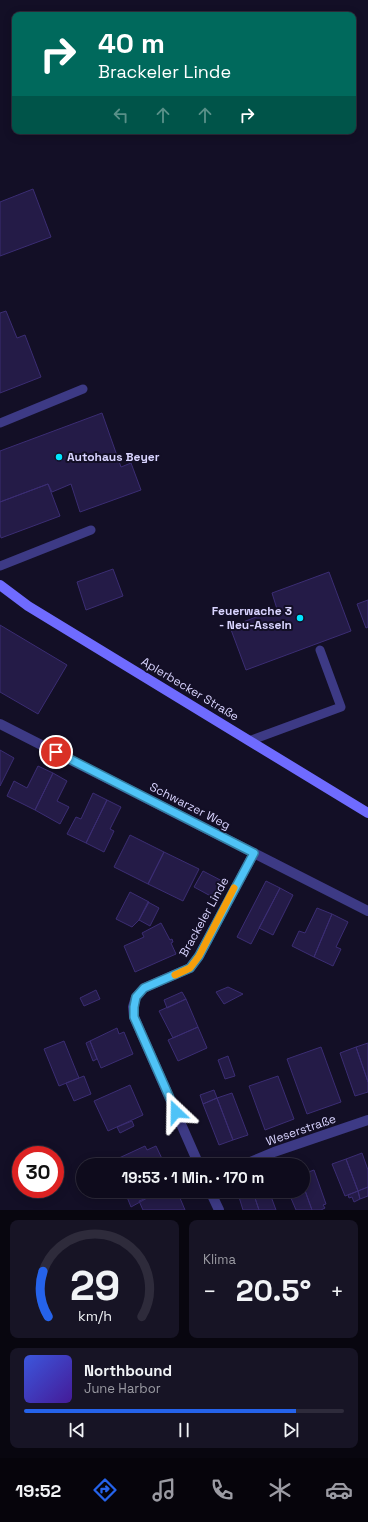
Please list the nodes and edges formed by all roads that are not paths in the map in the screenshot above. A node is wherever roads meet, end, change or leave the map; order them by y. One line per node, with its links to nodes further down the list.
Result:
1 (82, 389): 2 (lane)
2 (0, 423)
3 (91, 530): 4 (lane)
4 (0, 566)
5 (0, 585): 8 (main road, Aplerbecker Straße)
6 (320, 650): 8 (lane)
7 (0, 724): 10 (street, Schwarzer Weg)
8 (249, 741): 9 (main road, Aplerbecker Straße)
9 (368, 813)
10 (254, 853): 11 (street, Schwarzer Weg); 13 (street, Brackeler Linde)
11 (368, 911)
12 (368, 1120): 14 (street, Weserstraße)
13 (196, 1158)
14 (260, 1158)
15 (213, 1198): 16 (street)
16 (219, 1210)

